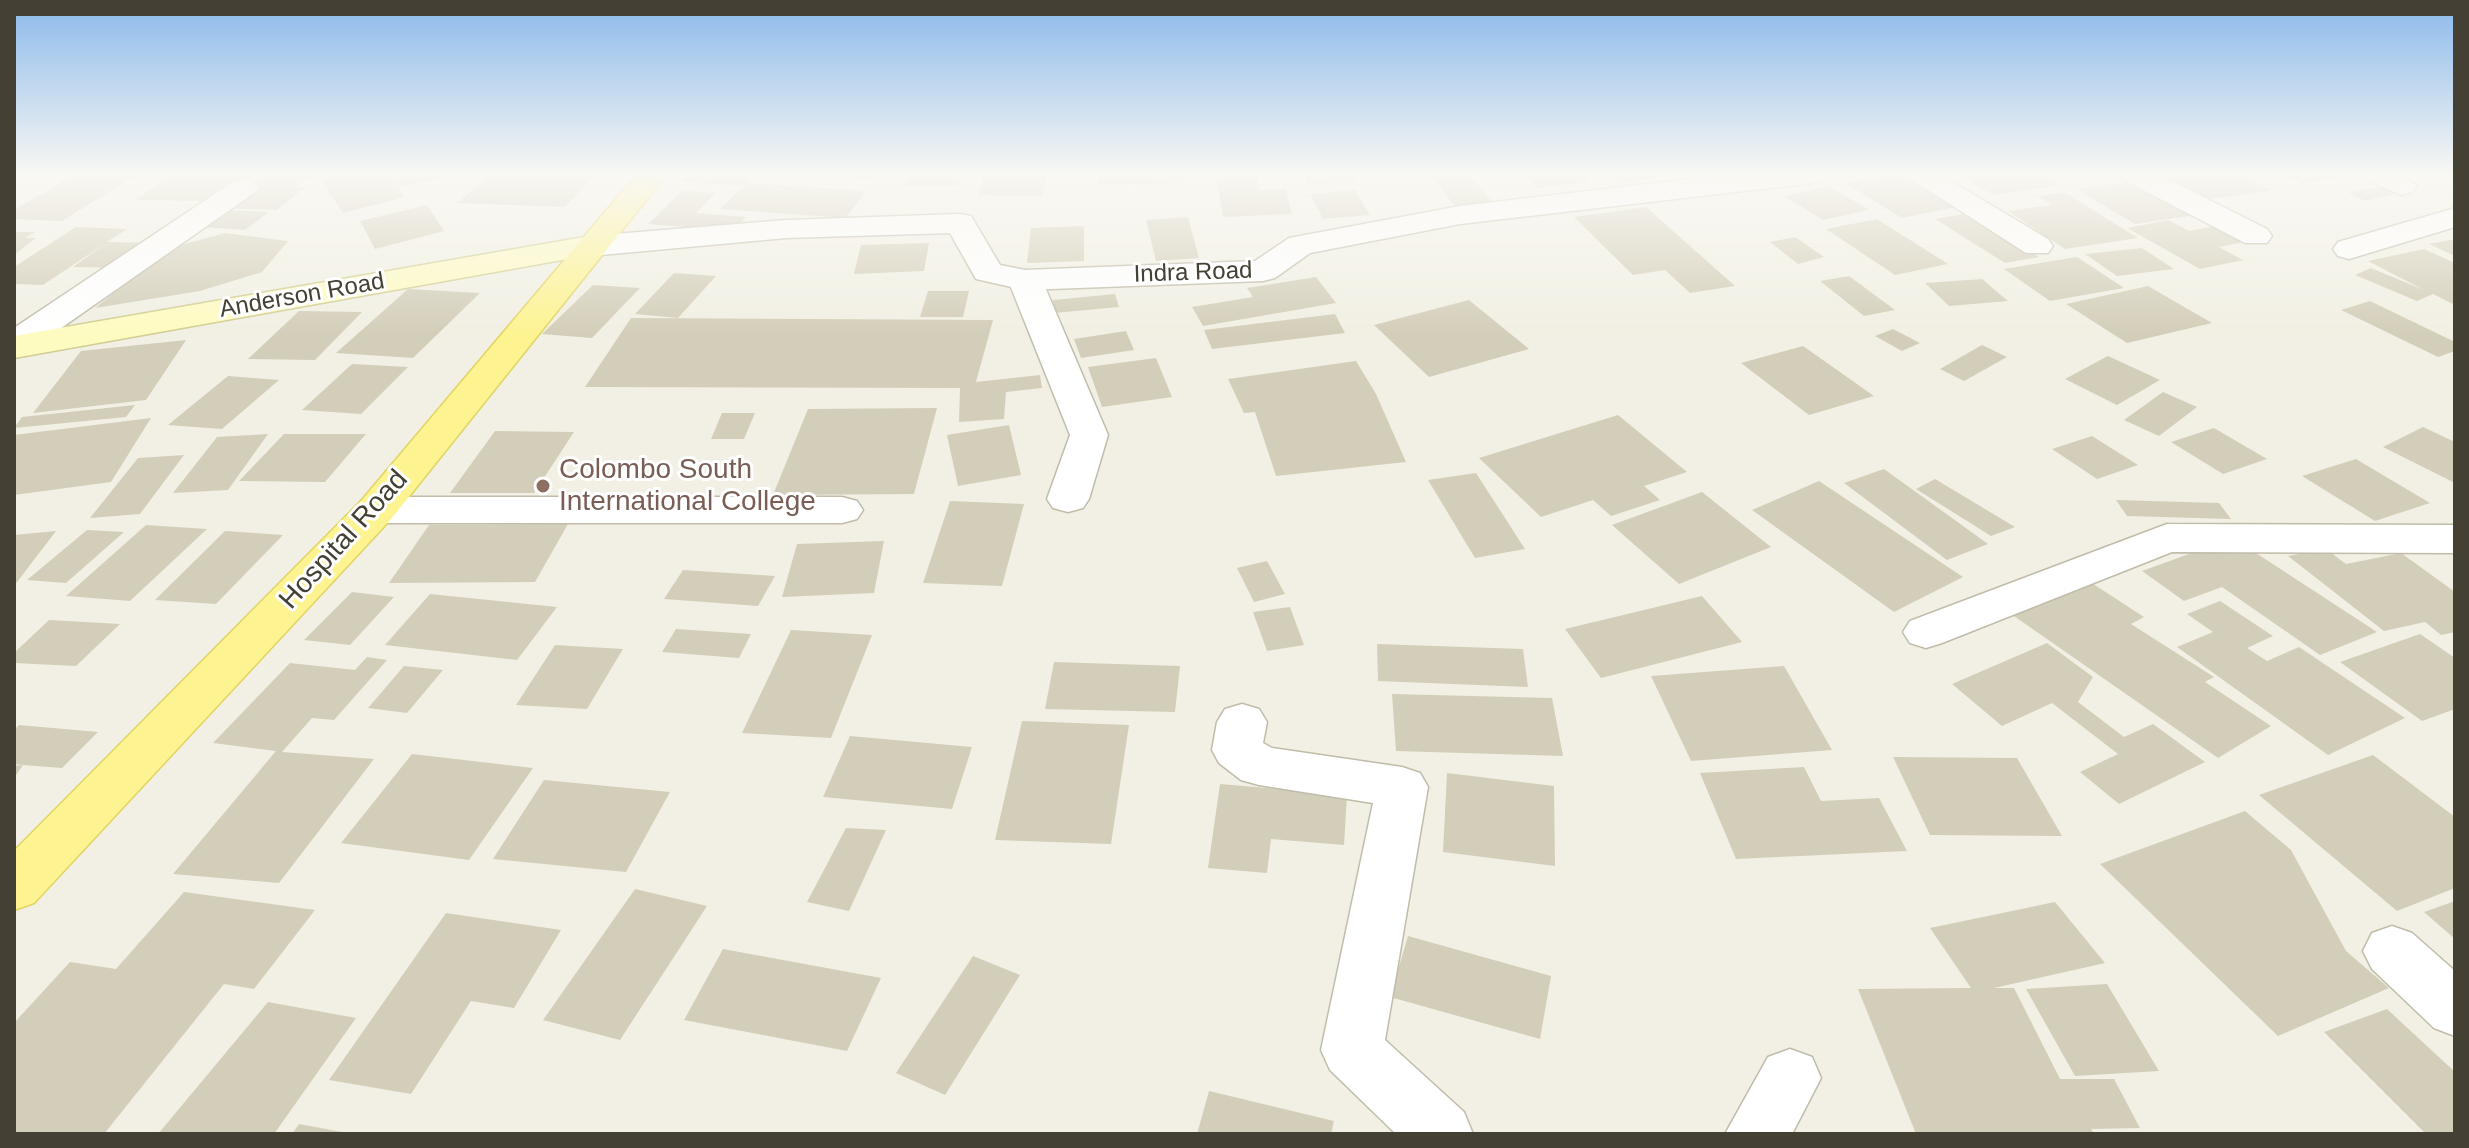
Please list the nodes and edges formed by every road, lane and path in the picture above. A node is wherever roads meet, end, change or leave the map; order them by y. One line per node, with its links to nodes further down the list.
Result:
1 (185, 228): 14 (street)
2 (606, 228): 10 (main road, Hospital Road)
3 (827, 228): 10 (street, Indra Road)
4 (963, 228): 13 (street, Indra Road)
5 (1393, 228): 13 (street, Indra Road)
6 (2006, 228): 11 (street)
7 (2239, 228): 9 (street)
8 (2420, 228): 12 (street)
9 (2256, 236)
10 (590, 246): 14 (main road, Anderson Road); 16 (main road, Hospital Road)
11 (2037, 246)
12 (2349, 249)
13 (1025, 280): 15 (street)
14 (14, 346)
15 (1068, 499)
16 (376, 510): 17 (street); 21 (main road, Hospital Road)
17 (842, 510)
18 (2455, 539): 19 (street)
19 (1926, 632)
20 (1242, 722): 25 (street)
21 (14, 887)
22 (2392, 951): 23 (street)
23 (2455, 1009)
24 (1790, 1078): 26 (street)
25 (1441, 1134)
26 (1757, 1134)

